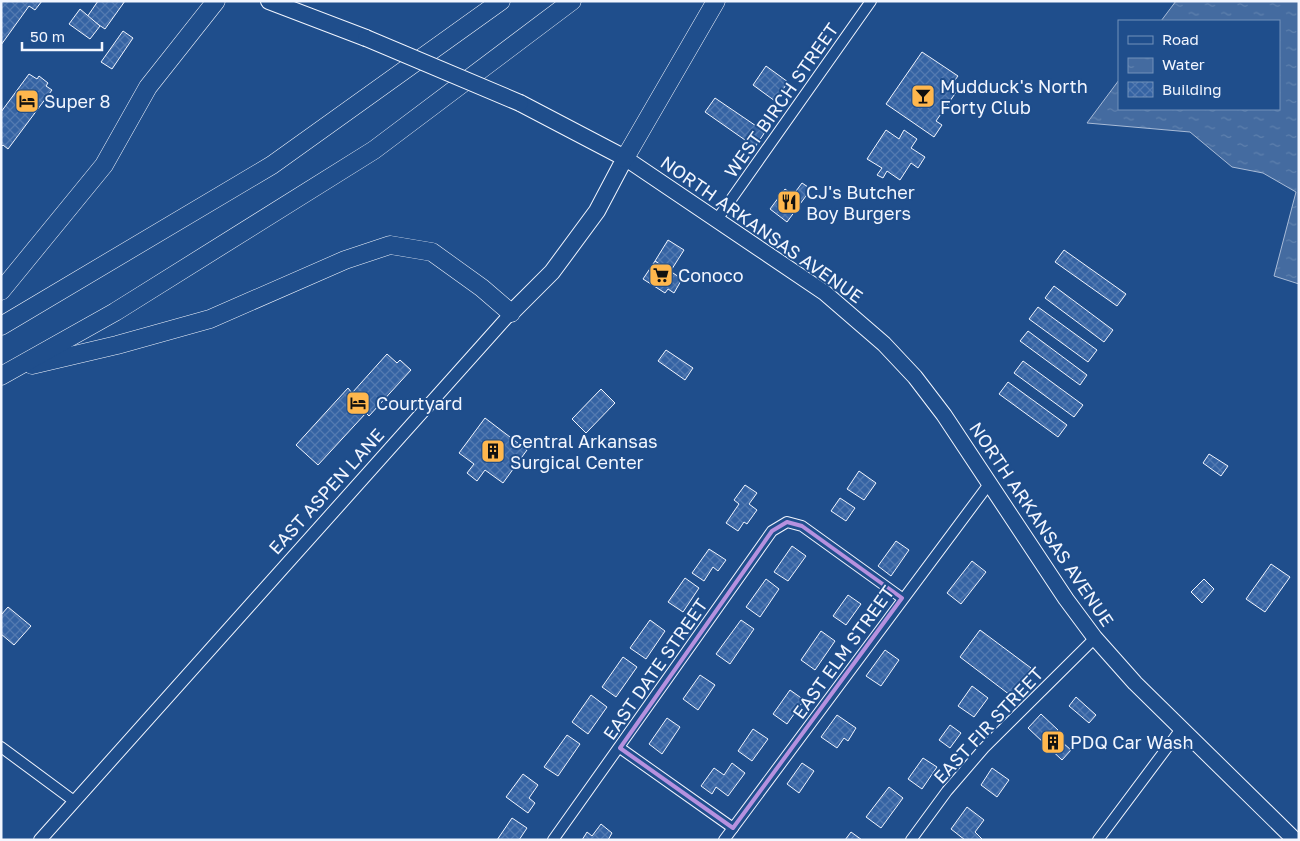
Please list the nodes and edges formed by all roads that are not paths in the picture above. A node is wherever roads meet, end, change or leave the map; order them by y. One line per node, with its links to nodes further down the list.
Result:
1 (195, 1): 8 (highway)
2 (216, 1): 8 (highway)
3 (269, 1): 9 (highway, NORTH ARKANSAS AVENUE, bridge)
4 (501, 1): 13 (highway)
5 (572, 1): 14 (highway)
6 (716, 1): 9 (highway)
7 (871, 1): 10 (street, WEST BIRCH STREET)
8 (194, 29): 11 (highway)
9 (625, 158): 10 (main road, NORTH ARKANSAS AVENUE); 12 (highway, EAST ASPEN LANE)
10 (718, 218): 15 (main road, NORTH ARKANSAS AVENUE)
11 (1, 291)
12 (511, 313): 14 (highway); 21 (street, EAST ASPEN LANE)
13 (1, 326)
14 (8, 372)
15 (989, 484): 16 (street, EAST ELM STREET); 17 (main road, NORTH ARKANSAS AVENUE)
16 (902, 598): 20 (street, EAST DATE STREET); 22 (street, EAST ELM STREET)
17 (1095, 638): 18 (main road, NORTH ARKANSAS AVENUE); 26 (street, EAST FIR STREET)
18 (1181, 729): 27 (street); 28 (main road, NORTH ARKANSAS AVENUE)
19 (1, 747): 21 (street)
20 (620, 748): 22 (street); 24 (street, EAST DATE STREET)
21 (74, 801): 23 (street, EAST ASPEN LANE)
22 (733, 828): 25 (street, EAST ELM STREET)
23 (40, 840)
24 (553, 840)
25 (724, 840)
26 (911, 840)
27 (1098, 840)
28 (1295, 840)

